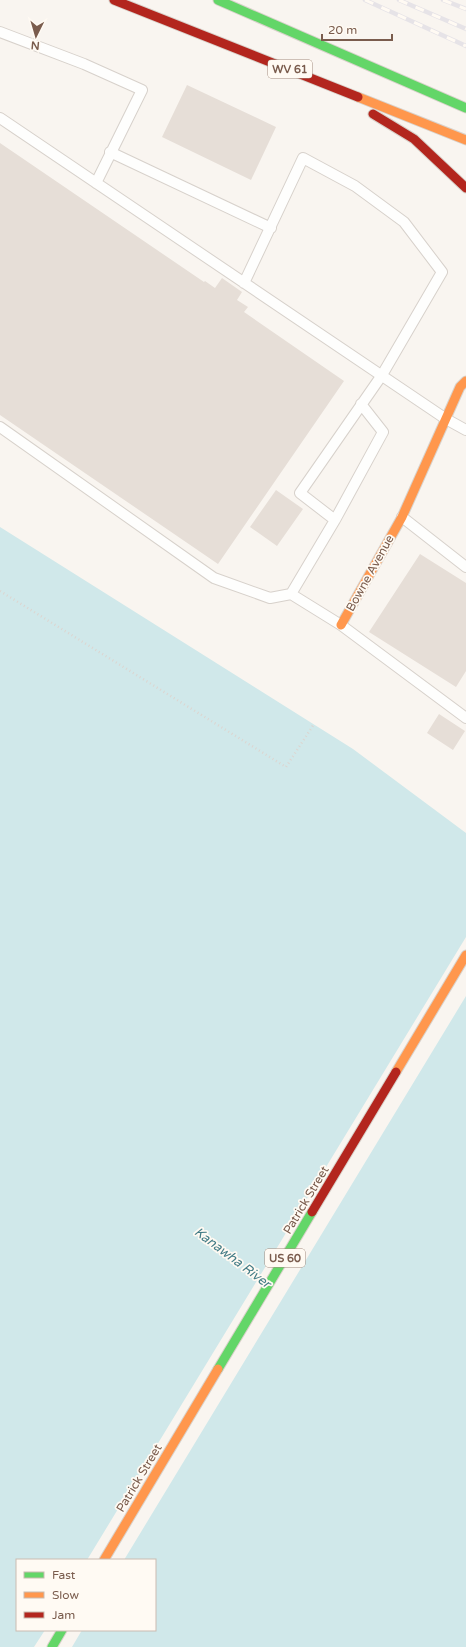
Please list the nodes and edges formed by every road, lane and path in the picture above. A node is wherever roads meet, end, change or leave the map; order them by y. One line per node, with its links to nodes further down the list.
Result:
1 (114, 0): 4 (main road, WV 61)
2 (218, 0): 5 (main road, WV 61)
3 (0, 32): 8 (lane)
4 (307, 75): 7 (main road, WV 61); 10 (main road)
5 (466, 108)
6 (0, 118): 9 (lane)
7 (466, 140)
8 (110, 152): 9 (lane); 11 (lane)
9 (96, 183): 12 (lane)
10 (466, 188)
11 (271, 228): 12 (lane); 13 (lane)
12 (244, 283): 13 (lane)
13 (382, 375): 15 (lane); 16 (lane)
14 (466, 381): 16 (main road, Bowne Avenue)
15 (361, 404): 20 (lane); 20 (lane)
16 (446, 419): 18 (lane); 19 (main road, Bowne Avenue)
17 (0, 427): 23 (lane)
18 (466, 430)
19 (402, 517): 21 (lane); 24 (main road, Bowne Avenue)
20 (335, 520): 23 (lane)
21 (466, 567)
22 (0, 591): 26 (path)
23 (291, 594): 24 (lane)
24 (341, 624): 25 (lane, Bowne Avenue)
25 (466, 718)
26 (314, 724)
27 (466, 955): 28 (main road, Patrick Street / US 60)
28 (105, 1559)
29 (61, 1631): 30 (main road)
30 (52, 1647)

